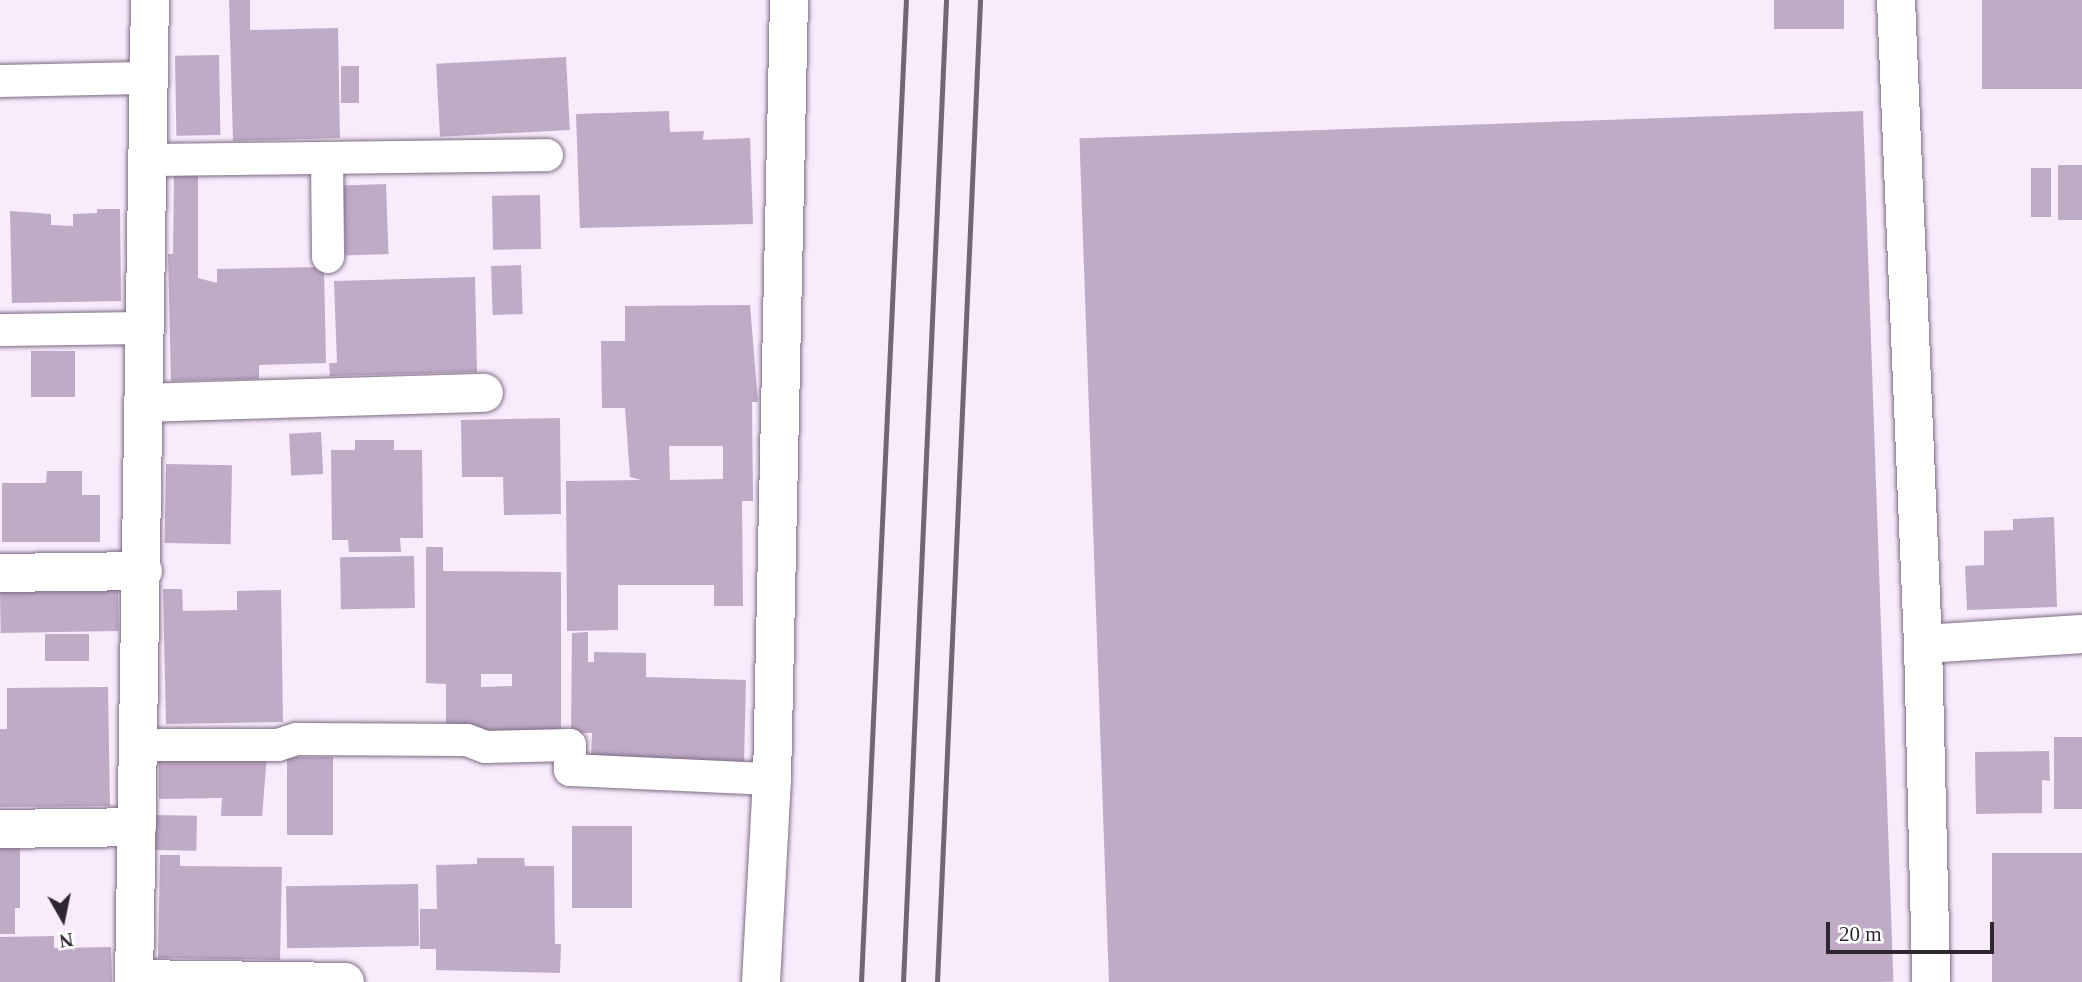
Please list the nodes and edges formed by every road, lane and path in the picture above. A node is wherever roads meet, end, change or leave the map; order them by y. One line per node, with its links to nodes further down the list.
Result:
1 (150, 0): 4 (street)
2 (789, 0): 19 (street)
3 (1896, 0): 17 (street)
4 (149, 78): 5 (lane); 8 (street)
5 (0, 81)
6 (547, 155): 7 (lane)
7 (327, 158): 8 (lane); 9 (lane)
8 (147, 160): 10 (street)
9 (328, 257)
10 (142, 328): 11 (lane); 13 (street)
11 (0, 330)
12 (484, 393): 13 (street)
13 (143, 403): 14 (street)
14 (143, 571): 15 (street); 18 (street)
15 (0, 573)
16 (2082, 634): 17 (street)
17 (1923, 644): 25 (street)
18 (139, 745): 19 (lane); 20 (street)
19 (772, 779): 24 (street)
20 (137, 827): 21 (street); 22 (street)
21 (0, 829)
22 (134, 981): 23 (street)
23 (345, 982)
24 (761, 982)
25 (1931, 982)

